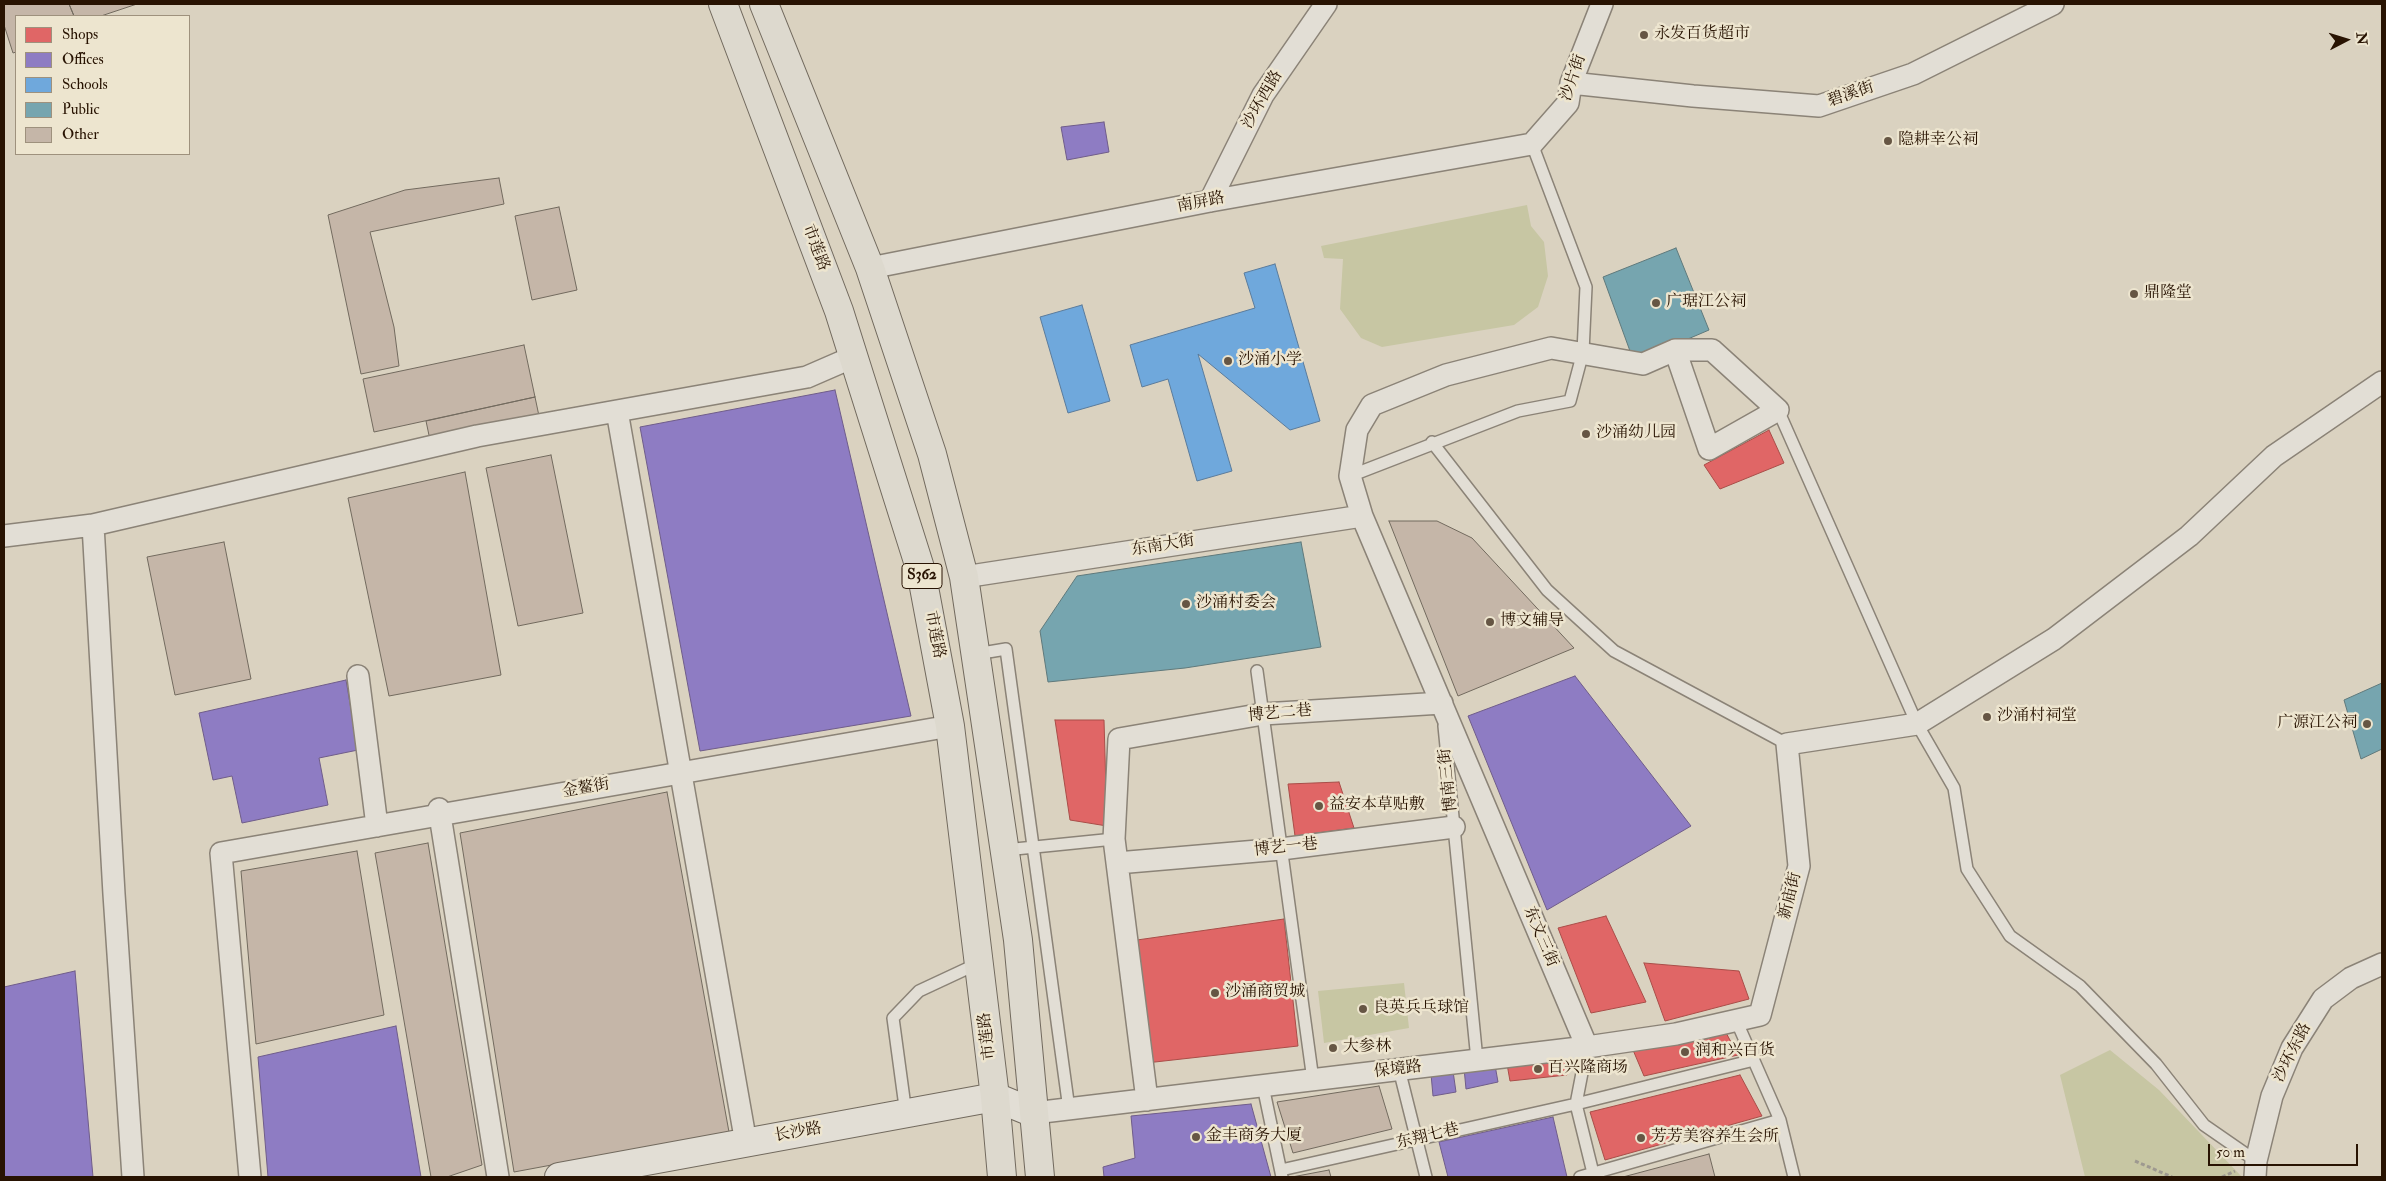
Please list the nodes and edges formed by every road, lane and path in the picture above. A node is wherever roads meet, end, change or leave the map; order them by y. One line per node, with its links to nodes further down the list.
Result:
1 (723, 4): 12 (main road, 市莲路 / S362)
2 (764, 4): 9 (main road, S362)
3 (1326, 4): 8 (street, 沙环西路)
4 (1602, 4): 6 (street, 沙片街)
5 (2053, 4): 6 (street, 碧溪街)
6 (1571, 83): 7 (street, 沙片街)
7 (1532, 144): 8 (street, 南屏路); 11 (lane)
8 (1210, 201): 9 (street, 南屏路)
9 (870, 268): 21 (main road, S362)
10 (1675, 350): 11 (street); 14 (street); 14 (street)
11 (1583, 352): 16 (lane); 17 (street)
12 (853, 357): 15 (street); 28 (main road, 市莲路 / S362)
13 (2382, 382): 27 (street)
14 (1778, 410): 27 (lane)
15 (617, 411): 19 (street); 30 (street)
16 (1432, 442): 17 (lane); 29 (lane)
17 (1350, 476): 18 (street, 博南三街)
18 (1362, 516): 21 (street, 东南大街); 25 (street, 博南三街)
19 (93, 525): 20 (street); 60 (street)
20 (4, 536)
21 (964, 577): 22 (main road, S362)
22 (976, 654): 36 (main road, S362); 51 (lane)
23 (1257, 671): 26 (lane)
24 (358, 676): 32 (street)
25 (1442, 703): 26 (lane, 博艺二巷); 33 (lane, 博南三街); 42 (street, 东文三街)
26 (1263, 714): 34 (lane, 博艺二巷); 35 (lane)
27 (1917, 724): 29 (street); 57 (lane)
28 (950, 726): 30 (street, 金鳌街); 38 (main road, 市莲路 / S362)
29 (1787, 744): 40 (street, 新庙街)
30 (682, 772): 32 (street, 金鳌街); 55 (street)
31 (439, 809): 62 (street)
32 (377, 826): 61 (street, 金鳌街)
33 (1454, 828): 35 (lane, 博艺一巷); 43 (lane, 博南三街)
34 (1114, 839): 36 (lane); 37 (street); 49 (lane)
35 (1281, 849): 37 (lane, 博艺一巷); 46 (lane)
36 (1005, 850): 53 (main road, S362)
37 (1117, 864): 49 (street)
38 (979, 963): 48 (main road, 市莲路 / S362); 52 (lane)
39 (2382, 964): 57 (street, 沙环东路)
40 (1760, 1015): 41 (street, 保境路)
41 (1736, 1020): 42 (street, 保境路); 44 (lane)
42 (1586, 1047): 43 (street, 保境路); 50 (lane)
43 (1477, 1060): 45 (street, 保境路)
44 (1754, 1060): 50 (lane, 东翔七巷); 54 (lane)
45 (1399, 1070): 46 (street, 保境路); 66 (lane)
46 (1313, 1080): 47 (street, 保境路)
47 (1263, 1086): 49 (street, 保境路); 58 (lane)
48 (995, 1097): 52 (street, 长沙路); 53 (street); 64 (main road, 市莲路 / S362)
49 (1147, 1100): 51 (street, 保境路)
50 (1576, 1104): 58 (lane, 东翔七巷); 59 (lane)
51 (1069, 1109): 53 (street, 保境路)
52 (906, 1114): 55 (street, 长沙路)
53 (1034, 1114): 65 (main road, S362)
54 (1780, 1120): 59 (lane); 68 (lane)
55 (746, 1143): 63 (street, 长沙路)
56 (2135, 1161): 69 (path)
57 (2255, 1169)
58 (1281, 1174)
59 (1593, 1176): 67 (lane)
60 (134, 1177)
61 (250, 1177)
62 (498, 1177)
63 (559, 1177)
64 (1002, 1177)
65 (1040, 1177)
66 (1426, 1177)
67 (1580, 1177)
68 (1794, 1177)
69 (2172, 1177)

